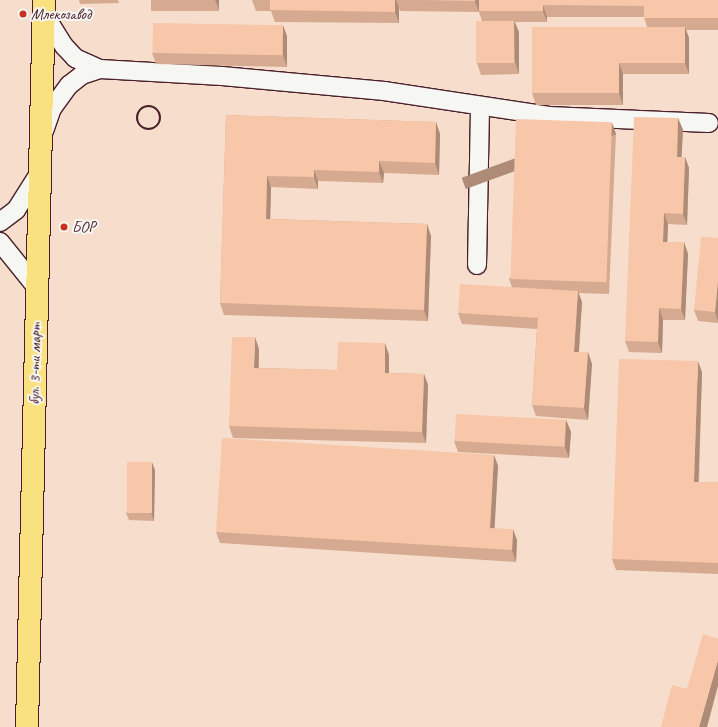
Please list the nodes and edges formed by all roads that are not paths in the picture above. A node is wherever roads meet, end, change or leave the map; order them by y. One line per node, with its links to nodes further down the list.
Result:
1 (44, 7): 2 (street); 5 (main road, бул. 3-ти март)
2 (100, 69): 3 (street); 5 (street)
3 (480, 108): 4 (street); 9 (street)
4 (709, 123)
5 (41, 141): 6 (main road, бул. 3-ти март)
6 (40, 172): 7 (street); 10 (main road, бул. 3-ти март)
7 (0, 222)
8 (0, 242): 10 (street)
9 (477, 265)
10 (37, 288): 11 (main road, бул. 3-ти март)
11 (27, 727)

